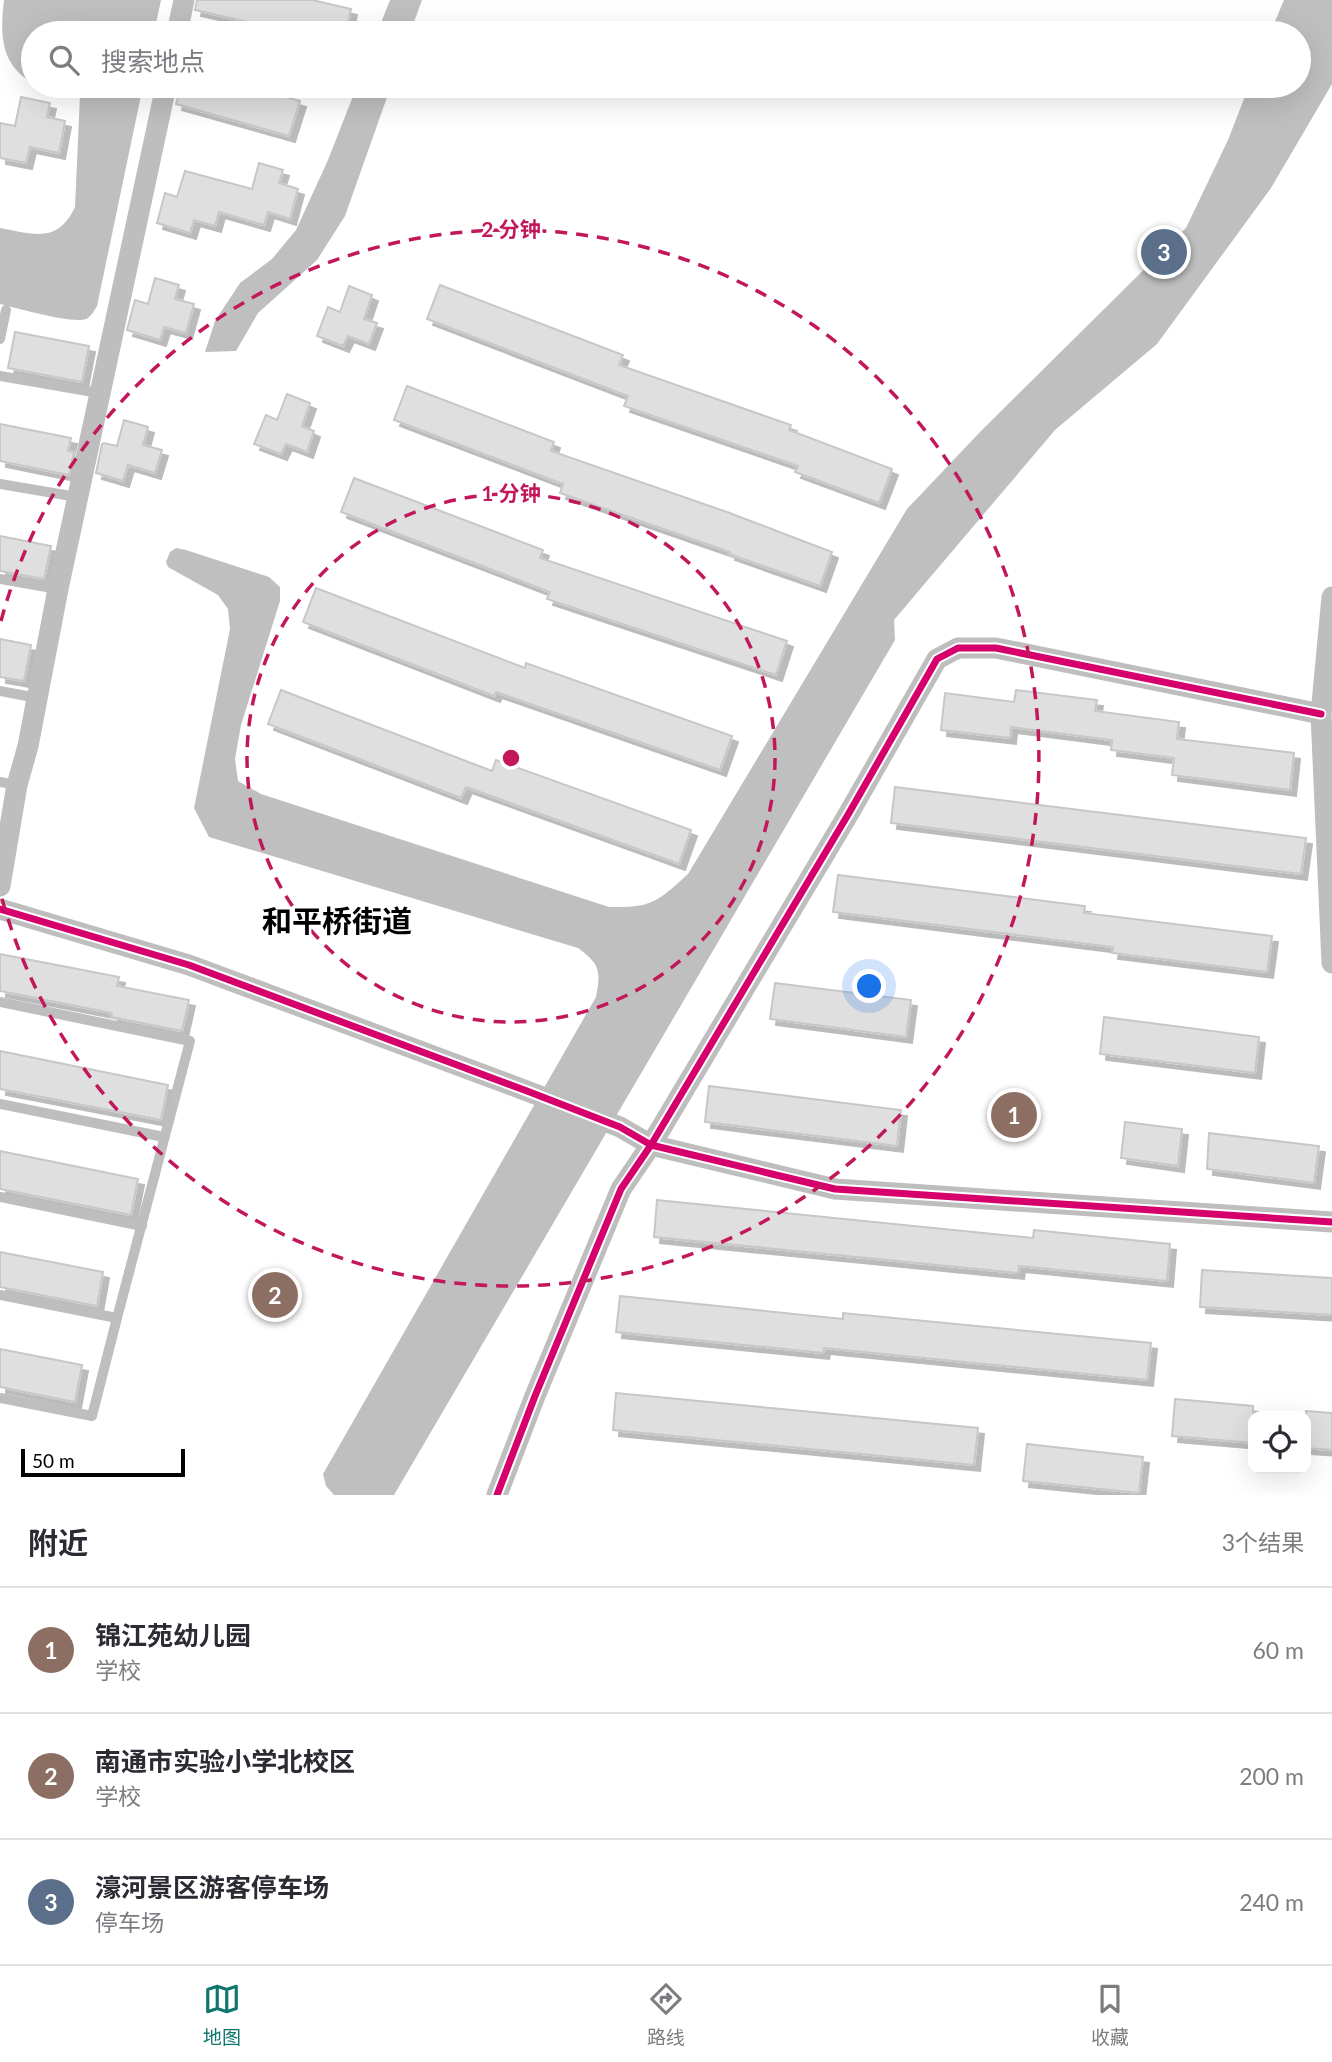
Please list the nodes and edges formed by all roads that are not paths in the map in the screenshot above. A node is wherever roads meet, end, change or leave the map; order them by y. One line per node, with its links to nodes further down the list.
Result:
1 (184, 0): 2 (street)
2 (180, 21)
3 (163, 98): 7 (street)
4 (6, 310): 5 (lane)
5 (0, 339)
6 (0, 376): 7 (lane)
7 (99, 393): 9 (street)
8 (0, 484): 9 (lane)
9 (77, 497): 11 (street)
10 (0, 579): 11 (lane)
11 (58, 589): 14 (street)
12 (1332, 597): 15 (street)
13 (0, 691): 14 (lane)
14 (37, 698): 16 (street)
15 (1321, 714): 19 (street); 23 (street)
16 (8, 783): 17 (street)
17 (0, 886)
18 (0, 909): 23 (street)
19 (1332, 964)
20 (0, 1002): 22 (lane)
21 (0, 1104): 22 (lane)
22 (164, 1137): 26 (lane)
23 (651, 1144): 25 (street); 30 (street)
24 (0, 1197): 26 (lane)
25 (1332, 1222)
26 (142, 1226): 28 (lane)
27 (0, 1295): 28 (lane)
28 (117, 1318): 29 (lane)
29 (0, 1398)
30 (497, 1495)

